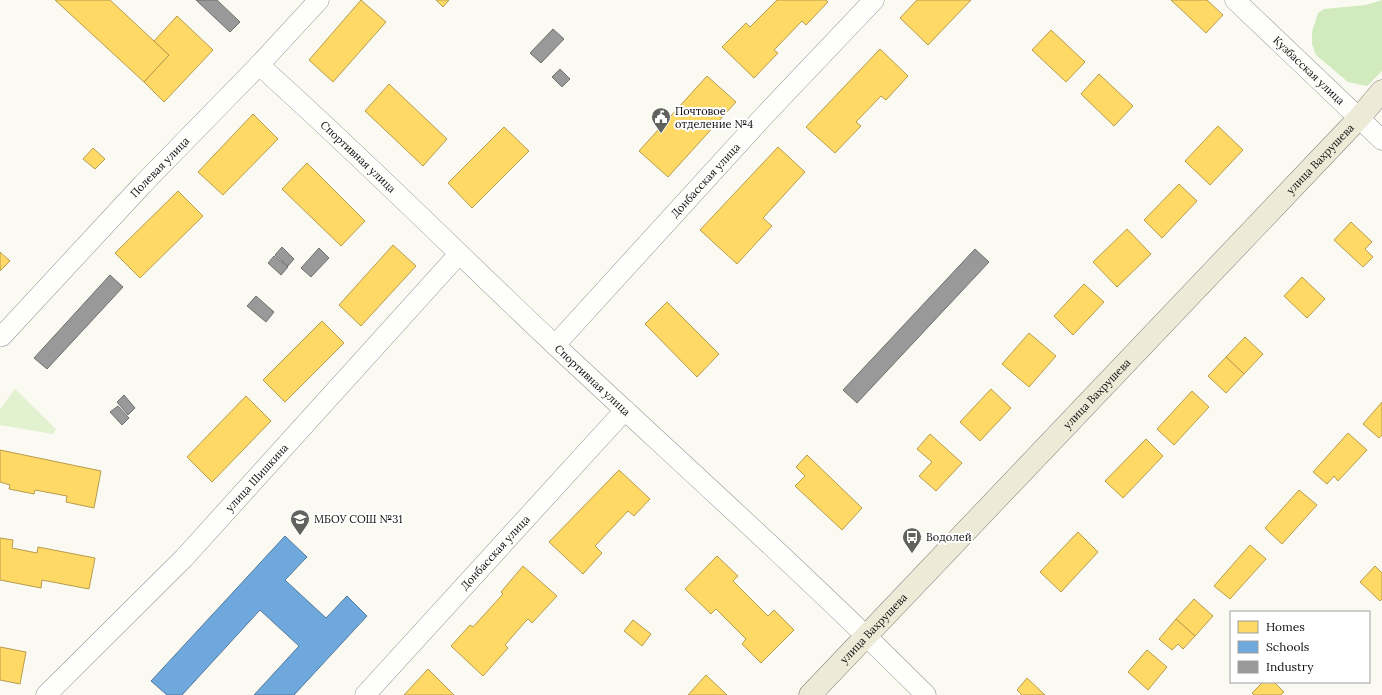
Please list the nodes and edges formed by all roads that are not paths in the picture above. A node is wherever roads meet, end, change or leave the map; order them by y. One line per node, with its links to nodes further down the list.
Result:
1 (319, 0): 4 (street, Полевая улица)
2 (874, 0): 10 (street, Донбасская улица)
3 (1235, 0): 6 (street, Кузбасская улица)
4 (259, 65): 8 (street, Спортивная улица); 9 (street, Полевая улица)
5 (1382, 91): 6 (main road, улица Вахрушева)
6 (1358, 118): 7 (street, Кузбасская улица); 12 (main road, улица Вахрушева)
7 (1382, 140)
8 (459, 254): 10 (street, Спортивная улица); 13 (street, улица Шишкина)
9 (1, 336)
10 (555, 345): 11 (street, Спортивная улица)
11 (625, 410): 12 (street, Спортивная улица); 14 (street, Донбасская улица)
12 (867, 636): 15 (main road, улица Вахрушева); 16 (street, Спортивная улица)
13 (46, 695)
14 (364, 695)
15 (810, 695)
16 (926, 695)

